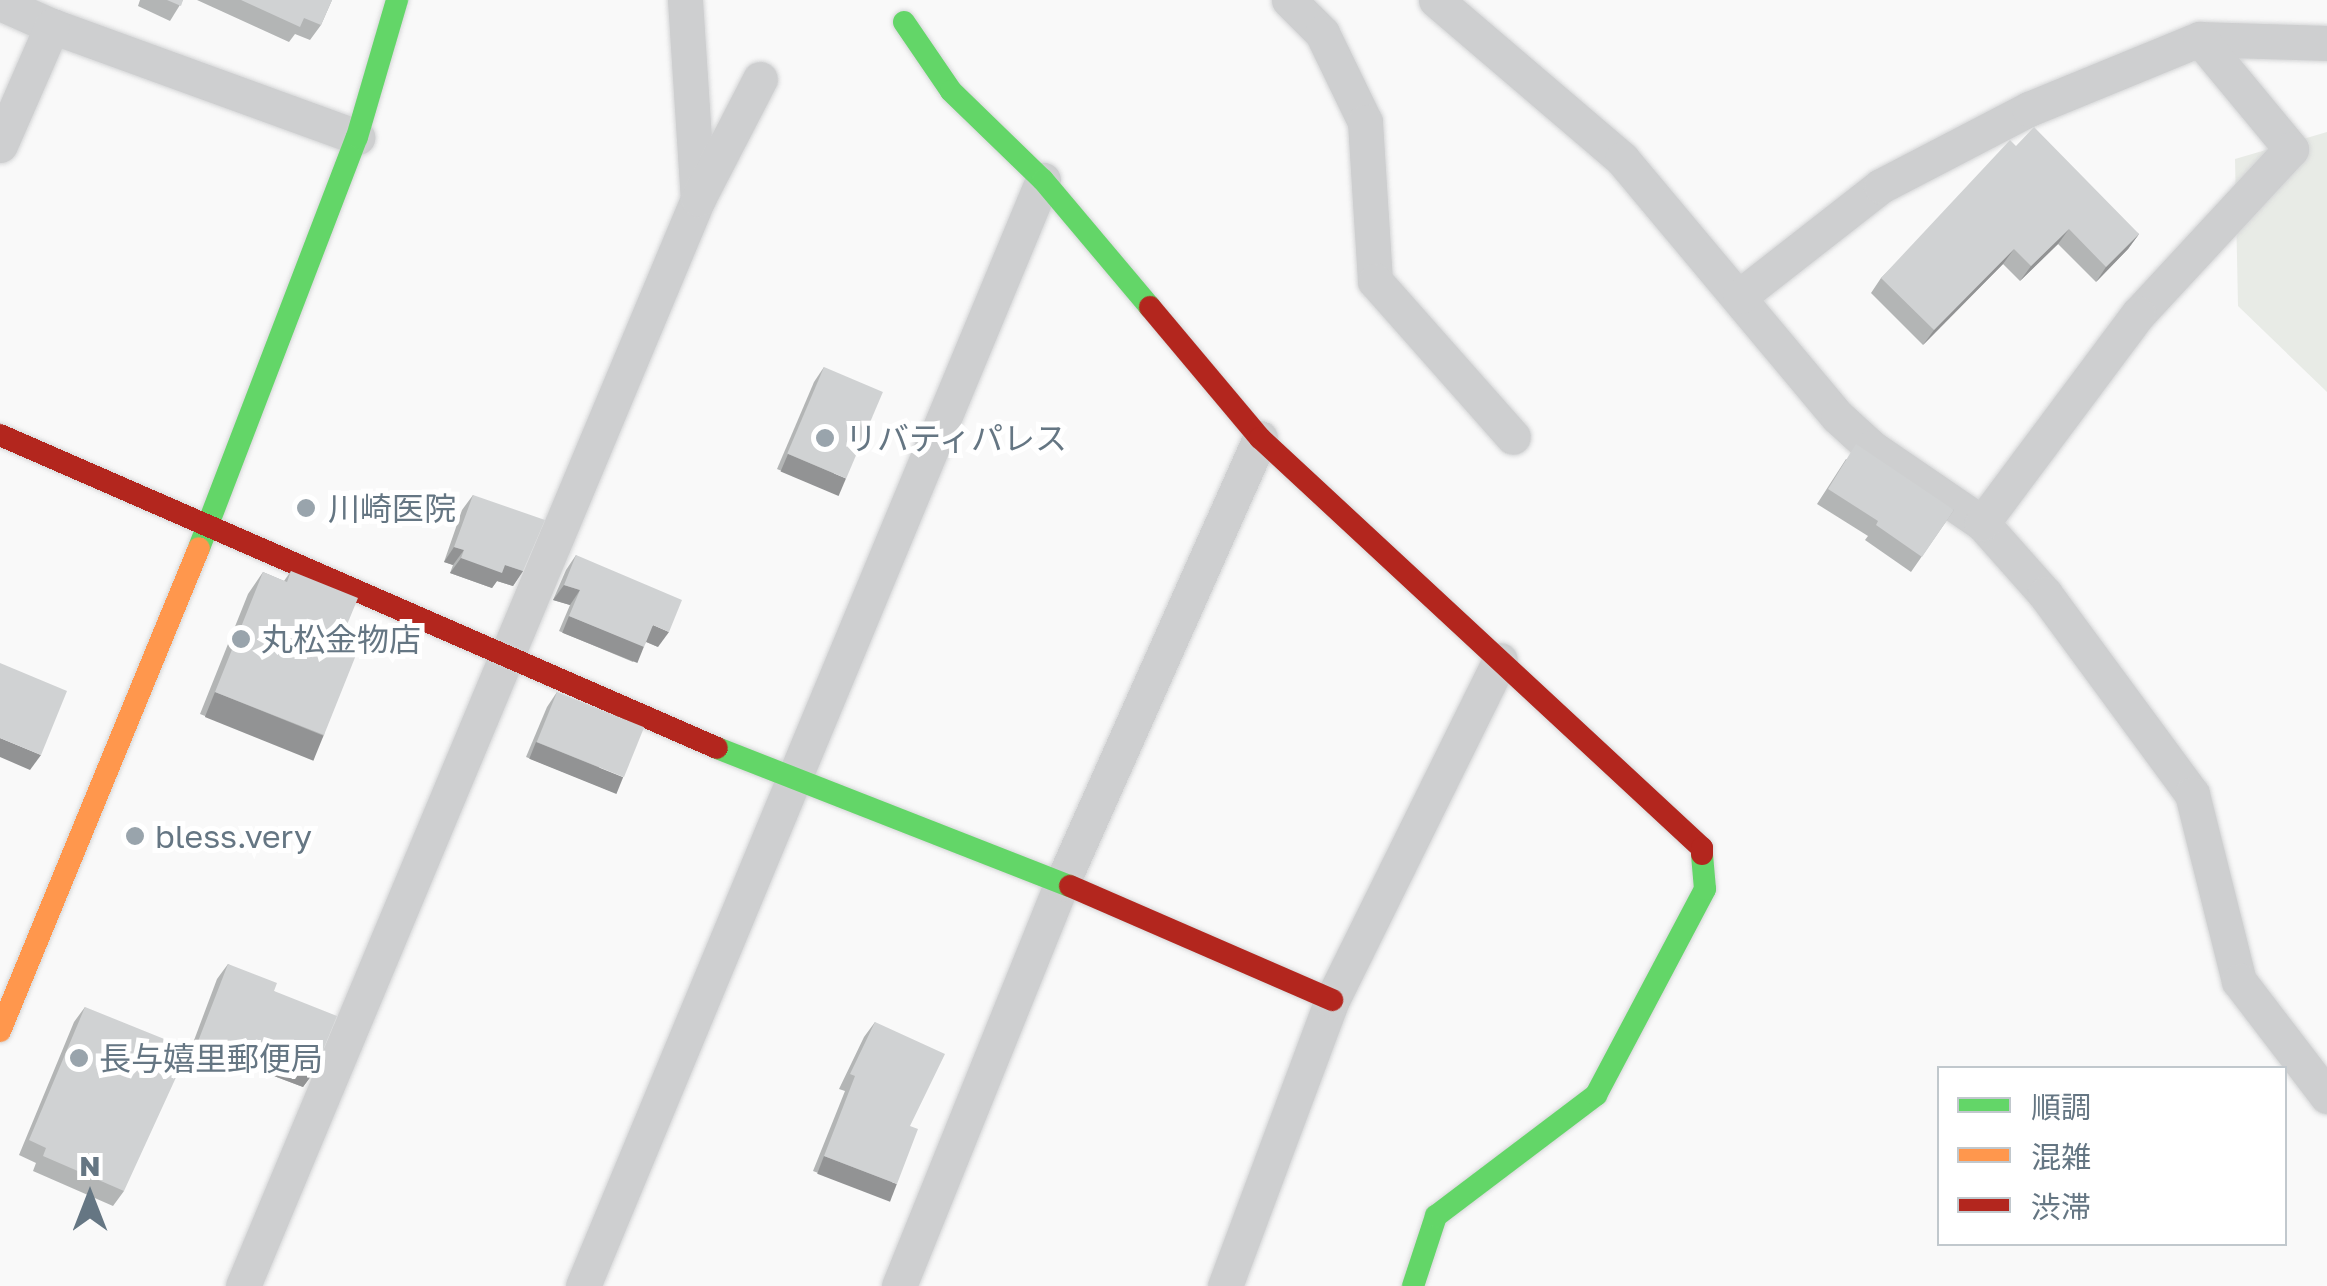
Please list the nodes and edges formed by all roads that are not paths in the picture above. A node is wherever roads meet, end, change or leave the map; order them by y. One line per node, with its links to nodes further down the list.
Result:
1 (397, 0): 11 (street)
2 (686, 0): 14 (street)
3 (1289, 0): 17 (street)
4 (1436, 0): 15 (street)
5 (0, 3): 7 (street)
6 (904, 22): 13 (street)
7 (52, 26): 11 (street); 12 (street)
8 (2200, 39): 9 (street); 15 (street); 20 (street)
9 (2327, 43)
10 (760, 80): 14 (street)
11 (358, 137): 19 (street)
12 (0, 144)
13 (1043, 180): 18 (street); 23 (street)
14 (698, 199): 21 (street)
15 (1740, 296): 20 (street)
16 (0, 435): 19 (street)
17 (1513, 436)
18 (1260, 438): 22 (street); 24 (street)
19 (210, 523): 21 (street); 26 (street)
20 (1982, 523): 27 (street)
21 (505, 654): 23 (street); 28 (street)
22 (1500, 660): 25 (street); 32 (street)
23 (796, 782): 24 (street); 29 (street)
24 (1062, 883): 25 (street); 30 (street)
25 (1332, 1000): 31 (street)
26 (0, 1030)
27 (2327, 1096)
28 (243, 1286)
29 (583, 1286)
30 (899, 1286)
31 (1225, 1286)
32 (1413, 1286)

